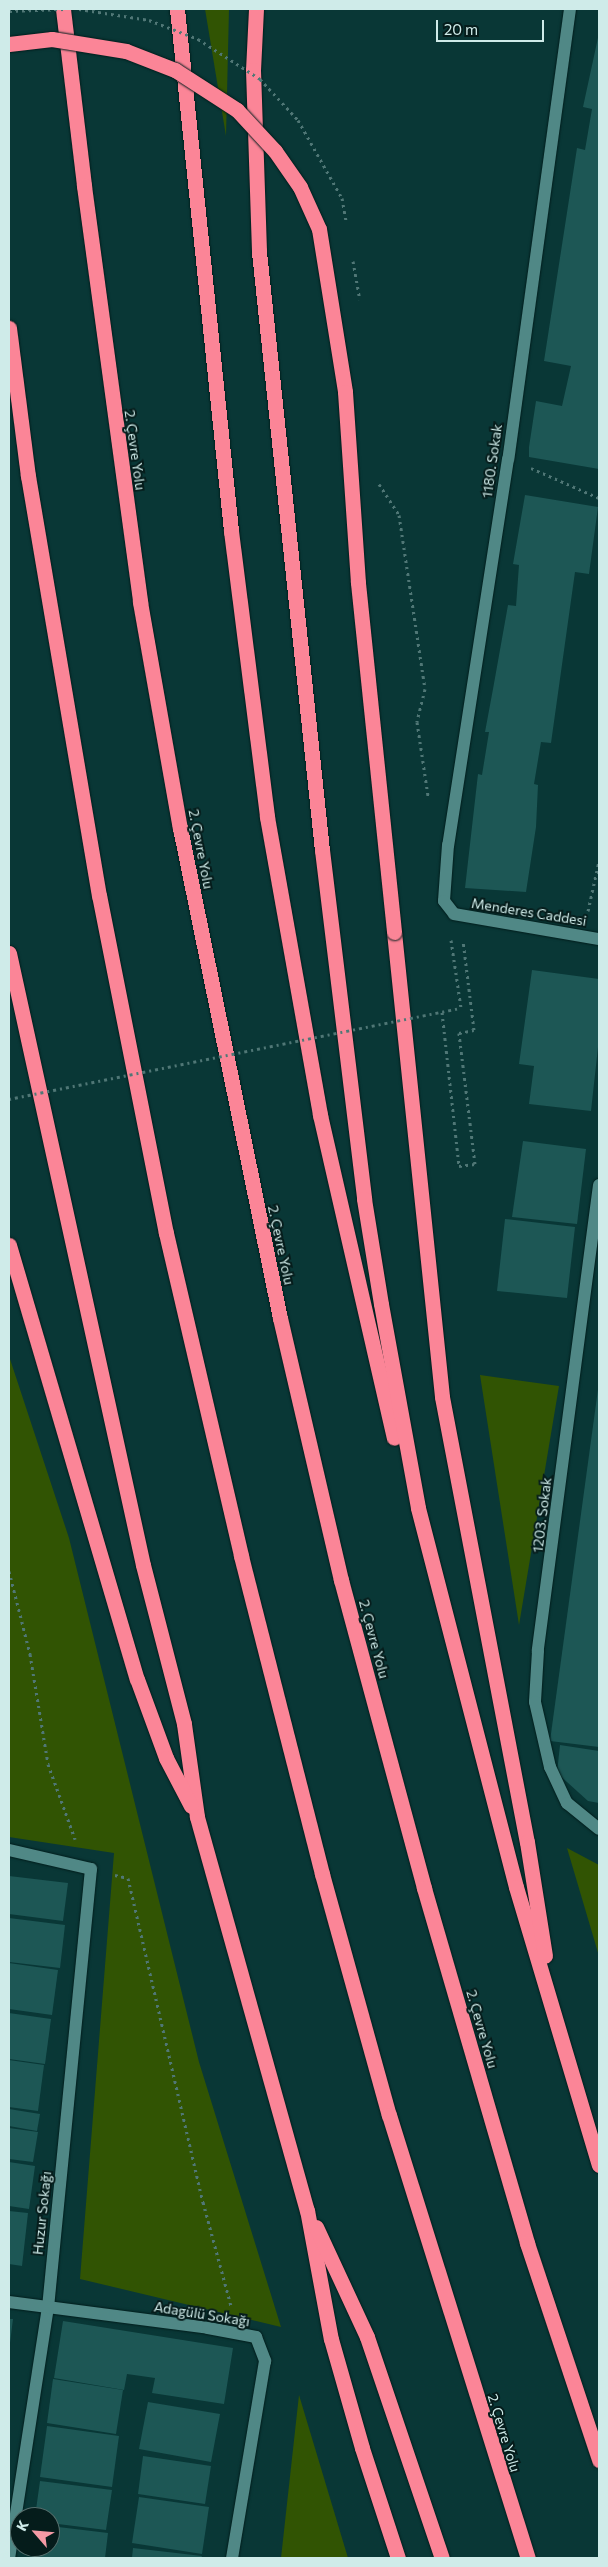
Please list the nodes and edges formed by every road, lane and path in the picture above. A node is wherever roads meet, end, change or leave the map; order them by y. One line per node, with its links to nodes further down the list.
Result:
1 (64, 9): 5 (path, bridge); 33 (highway, 2. Çevre Yolu)
2 (177, 9): 21 (highway)
3 (256, 9): 21 (highway)
4 (570, 9): 8 (street, 1180. Sokak)
5 (9, 11)
6 (9, 44): 27 (highway, bridge)
7 (9, 328): 38 (highway, 2. Çevre Yolu)
8 (508, 459): 10 (path); 13 (street, 1180. Sokak)
9 (379, 484): 11 (path)
10 (599, 498)
11 (430, 806)
12 (599, 861): 14 (path)
13 (454, 914): 14 (street, Menderes Caddesi); 17 (path, bridge); 17 (path)
14 (584, 936): 15 (street, Menderes Caddesi)
15 (599, 939)
16 (9, 953): 23 (highway)
17 (442, 1012): 18 (path, bridge)
18 (9, 1099)
19 (599, 1185): 24 (street, 1203. Sokak)
20 (9, 1245): 23 (highway)
21 (418, 1508): 27 (highway)
22 (9, 1571): 26 (path)
23 (197, 1817): 29 (highway)
24 (599, 1829)
25 (9, 1850): 26 (street)
26 (90, 1869): 31 (street, Huzur Sokağı); 32 (path)
27 (555, 2017): 28 (highway)
28 (599, 2165)
29 (307, 2210): 36 (highway); 37 (highway)
30 (9, 2302): 31 (street, Adagülü Sokağı)
31 (48, 2308): 32 (street, Adagülü Sokağı); 34 (street, Huzur Sokağı)
32 (238, 2333): 35 (street, Adagülü Sokağı)
33 (599, 2460)
34 (9, 2558)
35 (232, 2558)
36 (398, 2558)
37 (442, 2558)
38 (528, 2558)

